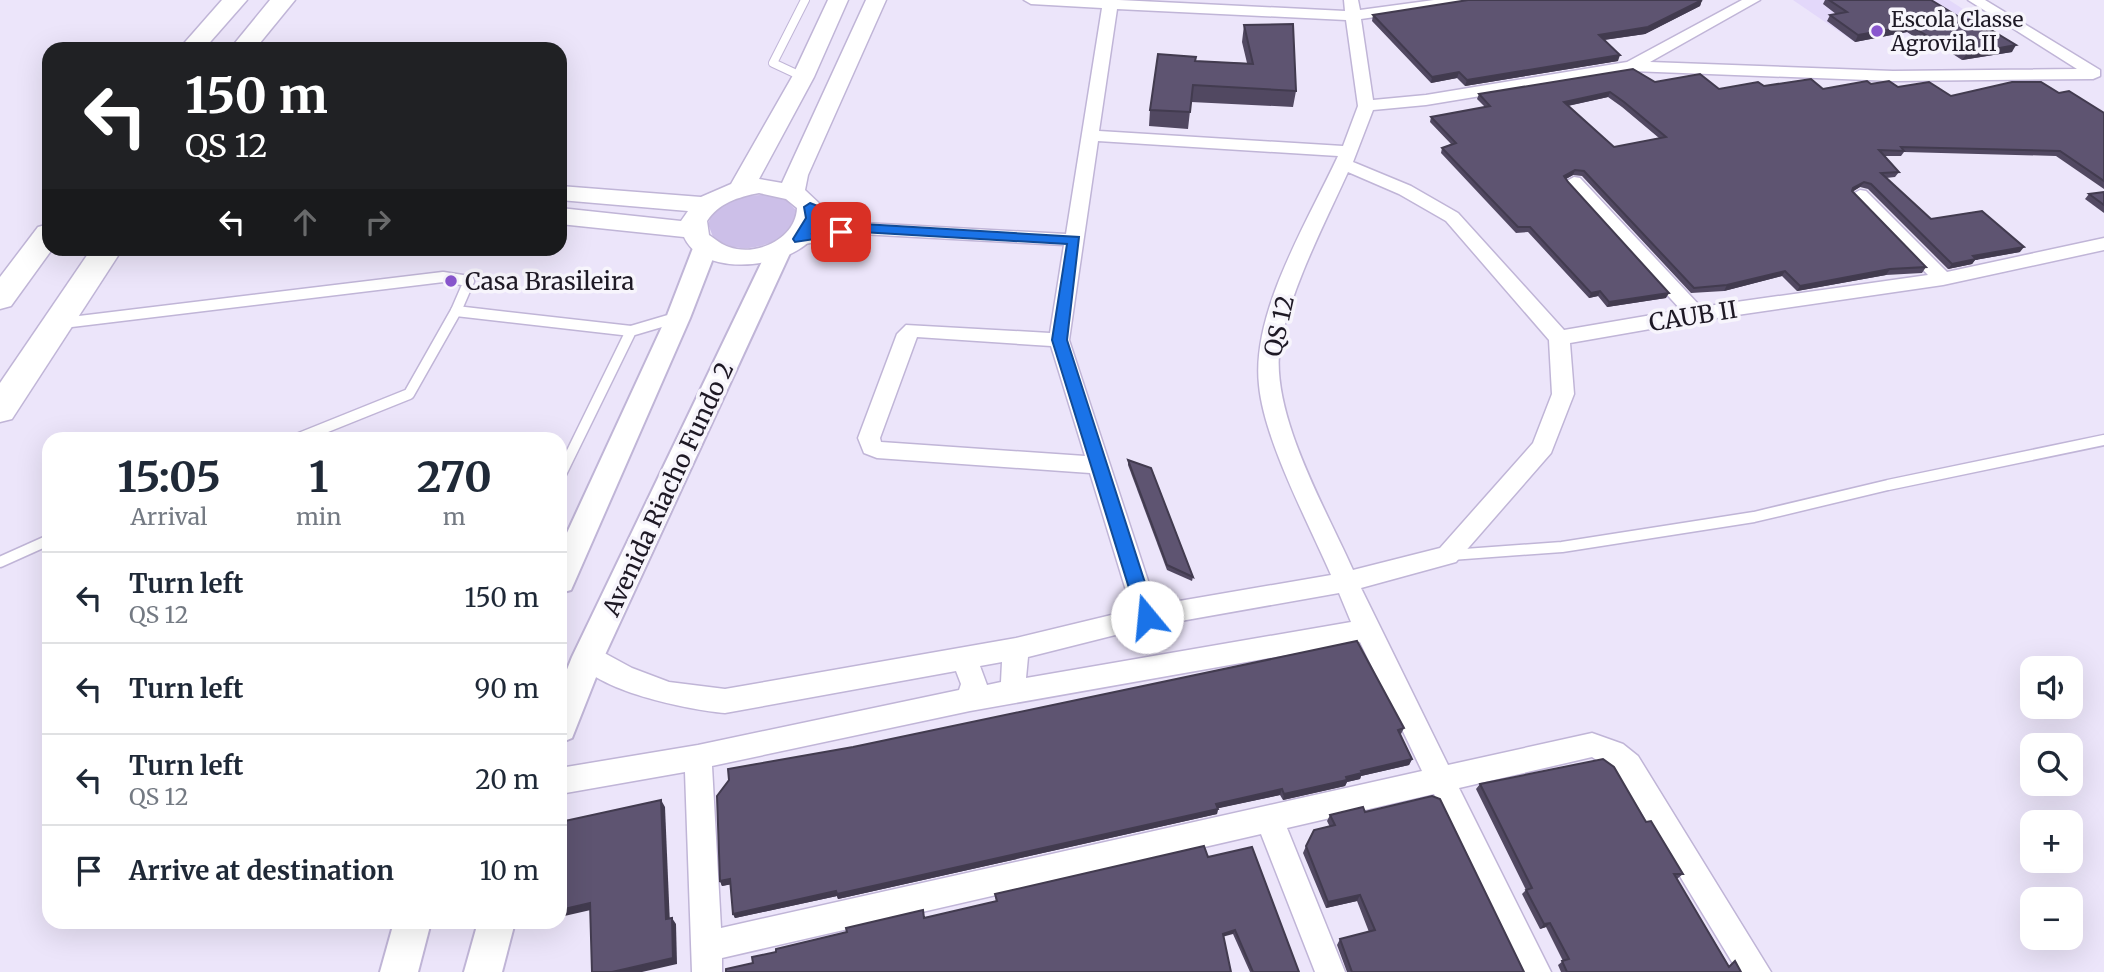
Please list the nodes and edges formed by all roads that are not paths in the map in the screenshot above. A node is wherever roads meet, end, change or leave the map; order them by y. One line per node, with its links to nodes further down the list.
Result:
1 (235, 0): 13 (highway)
2 (283, 0): 14 (highway)
3 (805, 0): 17 (lane)
4 (838, 0): 17 (main road)
5 (876, 0): 26 (main road)
6 (1031, 0): 11 (street)
7 (1465, 0): 12 (street)
8 (1753, 0): 15 (street)
9 (1975, 0): 16 (street)
10 (1231, 5): 11 (street); 12 (street)
11 (1110, 6): 20 (street)
12 (1351, 8): 19 (street)
13 (197, 42)
14 (248, 42)
15 (1631, 66): 16 (street); 19 (street)
16 (2093, 74): 18 (street)
17 (803, 77): 23 (main road)
18 (2104, 90)
19 (1366, 106): 21 (street)
20 (1090, 136): 21 (street); 31 (street)
21 (1347, 158): 43 (street); 54 (street, QS 12)
22 (1574, 182): 39 (street)
23 (741, 189): 26 (main road); 27 (main road)
24 (567, 194): 27 (main road)
25 (1860, 195): 36 (street)
26 (801, 200): 29 (street); 34 (main road)
27 (706, 205): 30 (main road)
28 (567, 217): 30 (main road)
29 (861, 228): 31 (street); 34 (street)
30 (699, 239): 34 (main road); 40 (street)
31 (1074, 240): 44 (street)
32 (42, 242): 37 (highway)
33 (2104, 244): 36 (street, CAUB II)
34 (789, 245): 59 (street, Avenida Riacho Fundo 2)
35 (103, 256): 41 (highway)
36 (1943, 279): 39 (street, CAUB II)
37 (0, 299)
38 (456, 311): 41 (lane); 42 (lane); 46 (lane)
39 (1696, 314): 43 (street, CAUB II)
40 (678, 317): 42 (lane); 53 (street)
41 (57, 324): 45 (highway)
42 (631, 331): 48 (lane)
43 (1559, 338): 51 (street)
44 (1059, 340): 49 (street); 49 (street)
45 (0, 410)
46 (314, 432)
47 (2104, 440): 51 (lane)
48 (567, 462)
49 (1101, 465): 55 (street)
50 (42, 543): 52 (lane)
51 (1448, 555): 54 (street)
52 (0, 562)
53 (567, 565)
54 (1345, 582): 55 (street); 56 (street, QS 12)
55 (1147, 617): 57 (street)
56 (1367, 629): 60 (street); 65 (street, QS 12)
57 (1016, 649): 58 (street); 60 (street)
58 (963, 656): 59 (street); 61 (street)
59 (588, 657): 62 (street, Avenida Riacho Fundo 2)
60 (1018, 691): 61 (street)
61 (970, 699): 63 (street)
62 (567, 710)
63 (698, 757): 64 (street); 69 (street)
64 (567, 780)
65 (1442, 781): 66 (street); 73 (street, QS 12); 74 (street)
66 (1269, 818): 69 (street); 72 (street)
67 (411, 929): 70 (street)
68 (495, 929): 71 (street)
69 (707, 959)
70 (399, 972)
71 (483, 972)
72 (1330, 972)
73 (1536, 972)
74 (1756, 972)

